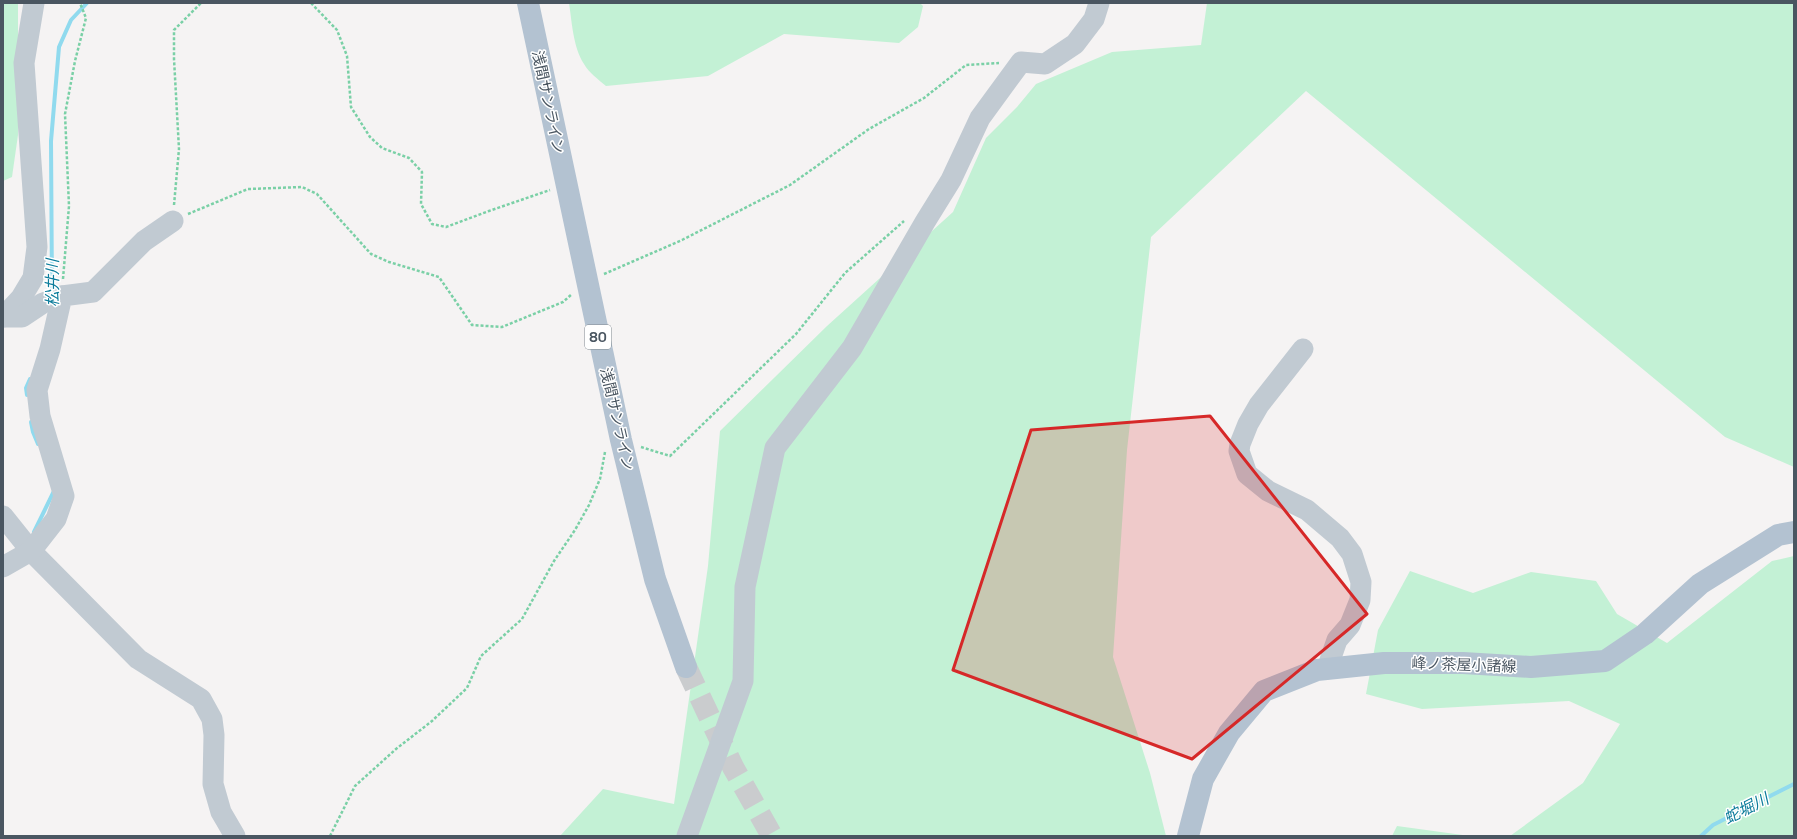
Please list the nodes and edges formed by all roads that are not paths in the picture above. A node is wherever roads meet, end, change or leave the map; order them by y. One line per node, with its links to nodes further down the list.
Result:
1 (34, 3): 6 (street)
2 (528, 3): 12 (main road, 浅間サンライン / 80)
3 (1099, 3): 15 (street)
4 (173, 221): 5 (street)
5 (62, 296): 6 (street); 10 (street)
6 (3, 317)
7 (1303, 349): 13 (street)
8 (3, 516): 10 (street)
9 (1794, 532): 13 (main road, 峰ノ茶屋小諸線)
10 (31, 551): 11 (street); 14 (street)
11 (3, 567)
12 (686, 667)
13 (1327, 669): 16 (main road, 峰ノ茶屋小諸線)
14 (235, 836)
15 (687, 836)
16 (1188, 836)

